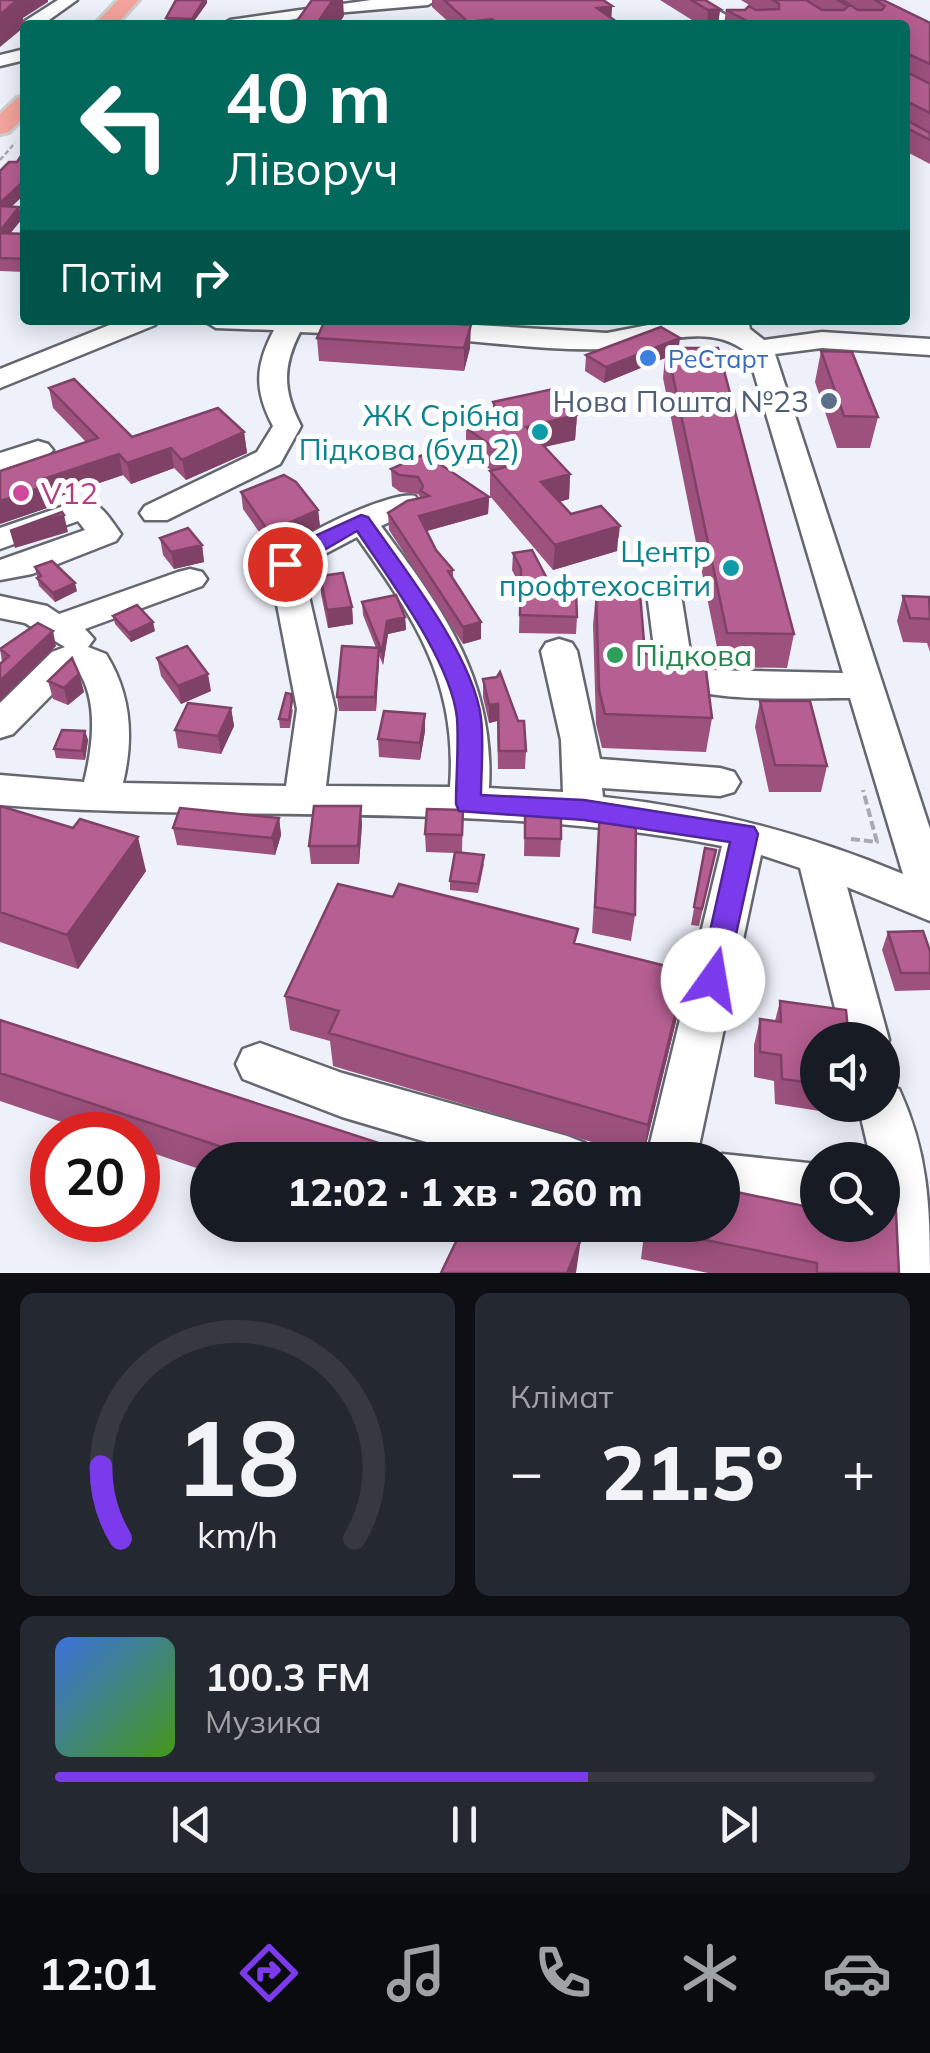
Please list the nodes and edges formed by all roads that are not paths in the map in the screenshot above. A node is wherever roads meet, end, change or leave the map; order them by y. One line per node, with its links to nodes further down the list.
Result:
1 (69, 0): 7 (street)
2 (129, 0): 8 (main road)
3 (428, 0): 6 (street)
4 (688, 0): 9 (street)
5 (722, 0): 10 (street)
6 (304, 18)
7 (39, 20)
8 (109, 20)
9 (740, 20)
10 (742, 20)
11 (20, 108): 12 (main road)
12 (0, 126)
13 (133, 325): 18 (street)
14 (290, 325): 22 (street)
15 (326, 325): 16 (street)
16 (744, 334): 17 (street); 32 (street)
17 (930, 347)
18 (0, 380)
19 (38, 450): 20 (street)
20 (0, 462)
21 (404, 502): 23 (street)
22 (156, 514)
23 (361, 521): 38 (street); 39 (street)
24 (0, 539): 25 (street)
25 (0, 570)
26 (190, 579): 29 (street)
27 (665, 601): 32 (street)
28 (0, 606): 29 (street)
29 (59, 626): 31 (street)
30 (559, 652): 36 (street)
31 (93, 662): 33 (street); 37 (street)
32 (865, 686): 42 (street)
33 (0, 725)
34 (720, 782): 36 (street)
35 (0, 790): 37 (street)
36 (584, 791): 39 (street); 40 (street)
37 (100, 795): 38 (street)
38 (304, 801): 39 (street)
39 (468, 804)
40 (745, 834): 41 (street); 47 (street)
41 (832, 849): 43 (street); 44 (street)
42 (930, 894)
43 (930, 904)
44 (863, 1022)
45 (260, 1064): 46 (street)
46 (505, 1142)
47 (675, 1142)
48 (740, 1180): 49 (street)
49 (800, 1187)
50 (900, 1216): 51 (street)
51 (925, 1273)

